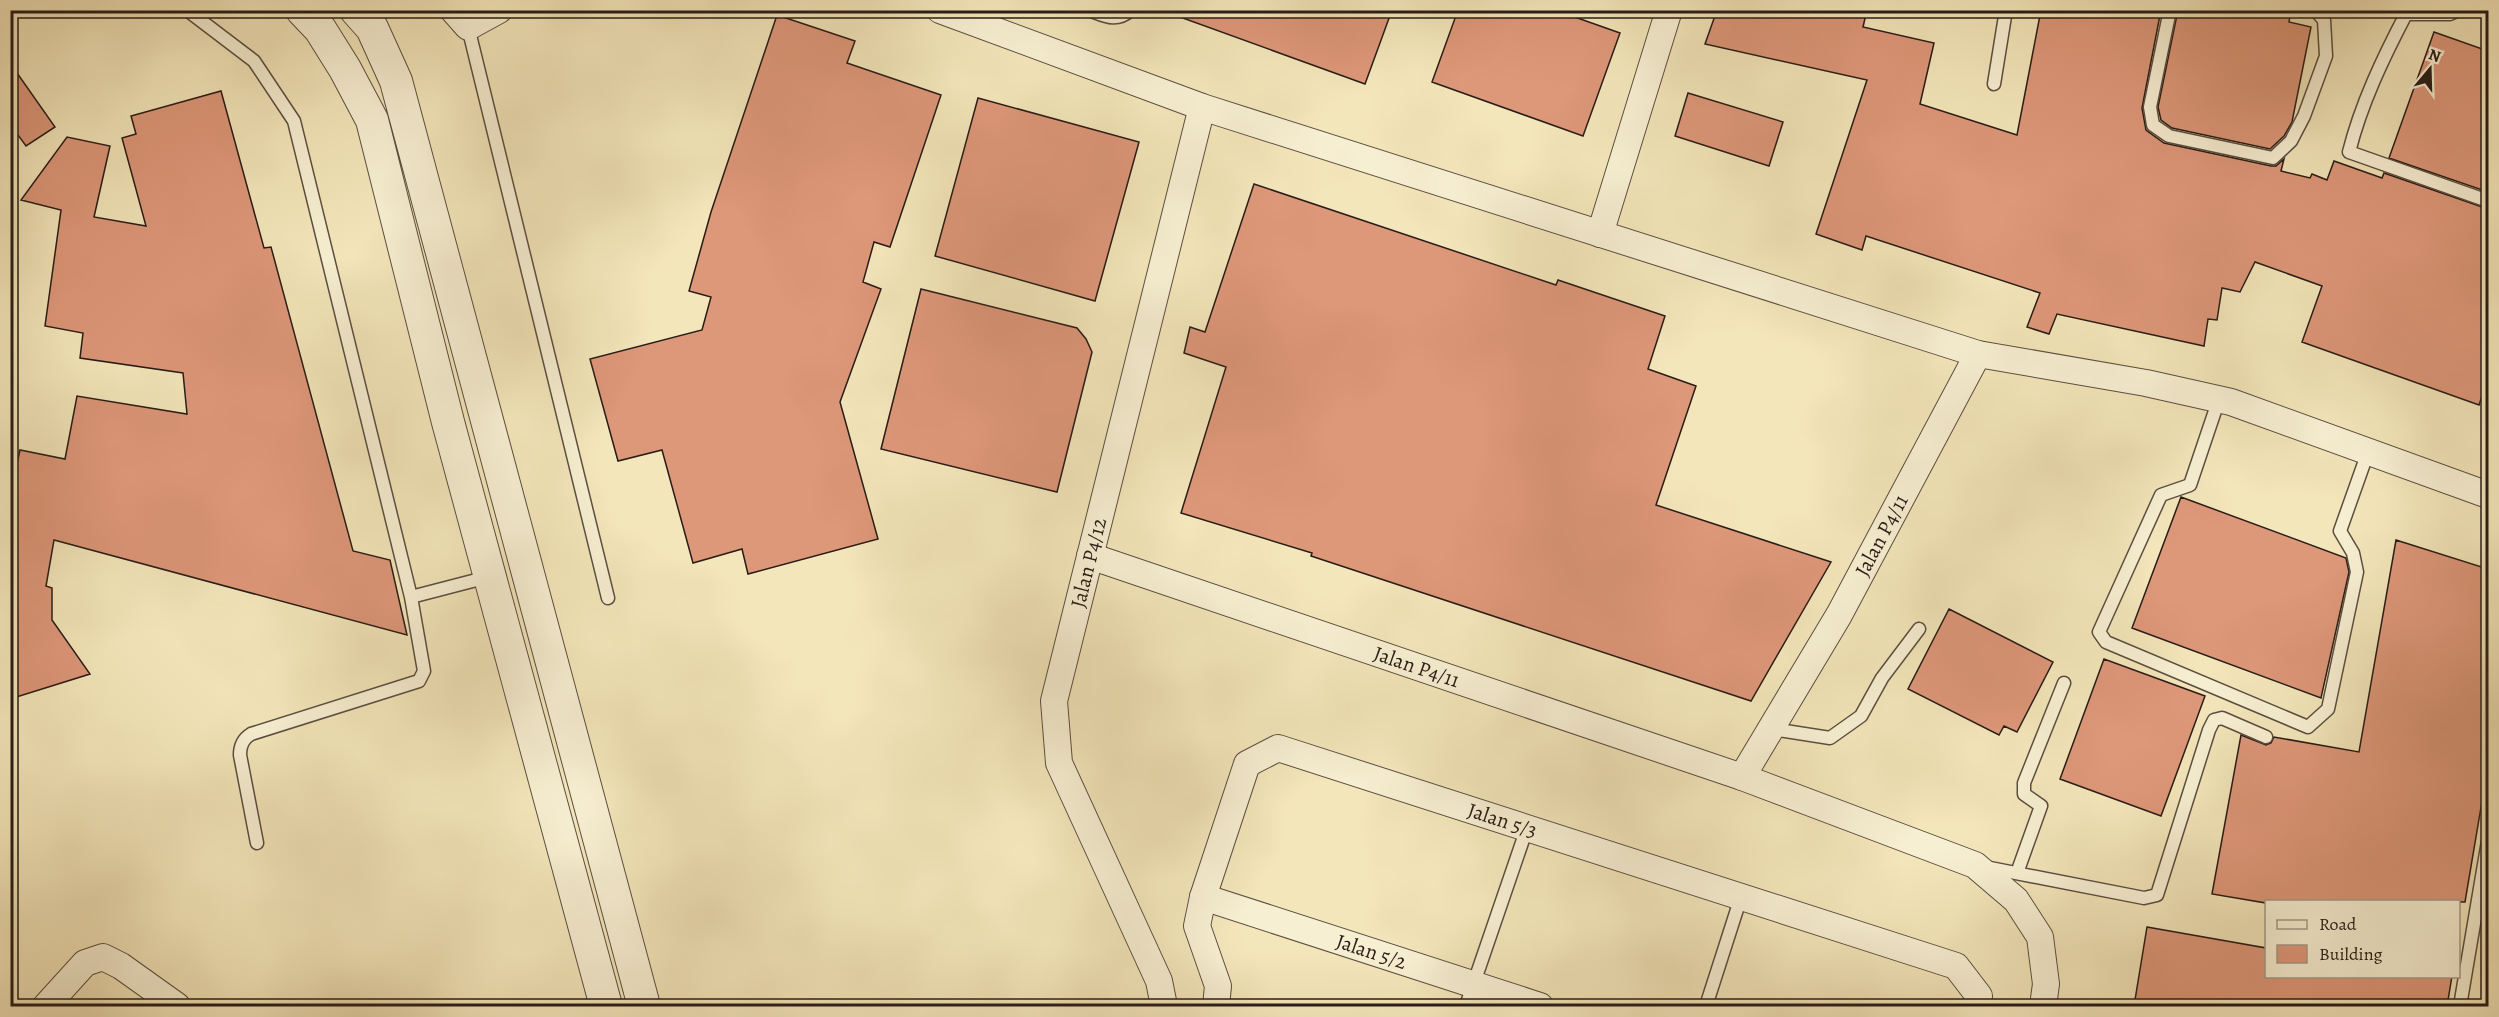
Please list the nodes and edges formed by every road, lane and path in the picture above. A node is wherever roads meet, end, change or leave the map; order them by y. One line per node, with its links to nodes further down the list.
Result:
1 (187, 10): 24 (lane)
2 (302, 10): 23 (street)
3 (356, 10): 42 (street)
4 (499, 10): 13 (street)
5 (940, 10): 15 (street)
6 (1089, 10): 7 (lane)
7 (1131, 10)
8 (1669, 10): 17 (street)
9 (2006, 10): 14 (lane)
10 (2170, 10): 11 (lane)
11 (2315, 10)
12 (2459, 10): 16 (lane)
13 (460, 19): 25 (lane)
14 (1994, 84)
15 (1202, 107): 17 (street); 22 (street, Jalan P4/12)
16 (2488, 201)
17 (1600, 234): 18 (street)
18 (1978, 354): 19 (street); 28 (street, Jalan P4/11)
19 (2219, 399): 20 (street); 20 (lane)
20 (2368, 452): 21 (street)
21 (2488, 495)
22 (1090, 556): 30 (street, Jalan P4/11); 43 (street, Jalan P4/12)
23 (490, 577): 24 (lane); 41 (street)
24 (411, 597): 33 (lane)
25 (608, 598)
26 (1920, 629): 28 (lane)
27 (2064, 683): 35 (lane)
28 (1772, 729): 30 (street, Jalan P4/11)
29 (2266, 737): 35 (lane)
30 (1742, 777): 34 (street, Jalan P4/11)
31 (1527, 828): 36 (street, Jalan 5/3); 37 (street, Jalan 5/3); 38 (lane)
32 (2488, 841): 49 (lane)
33 (257, 843)
34 (1975, 865): 35 (lane); 48 (street, Jalan P4/11)
35 (2017, 873)
36 (1203, 897): 38 (street, Jalan 5/2); 44 (street, Jalan 5/3)
37 (1741, 897): 46 (lane); 47 (street, Jalan 5/3)
38 (1470, 996): 45 (street, Jalan 5/2)
39 (46, 1006): 40 (street)
40 (177, 1006)
41 (606, 1006)
42 (644, 1006)
43 (1164, 1006)
44 (1216, 1006)
45 (1540, 1006)
46 (1706, 1006)
47 (1977, 1006)
48 (2043, 1006)
49 (2460, 1006)

